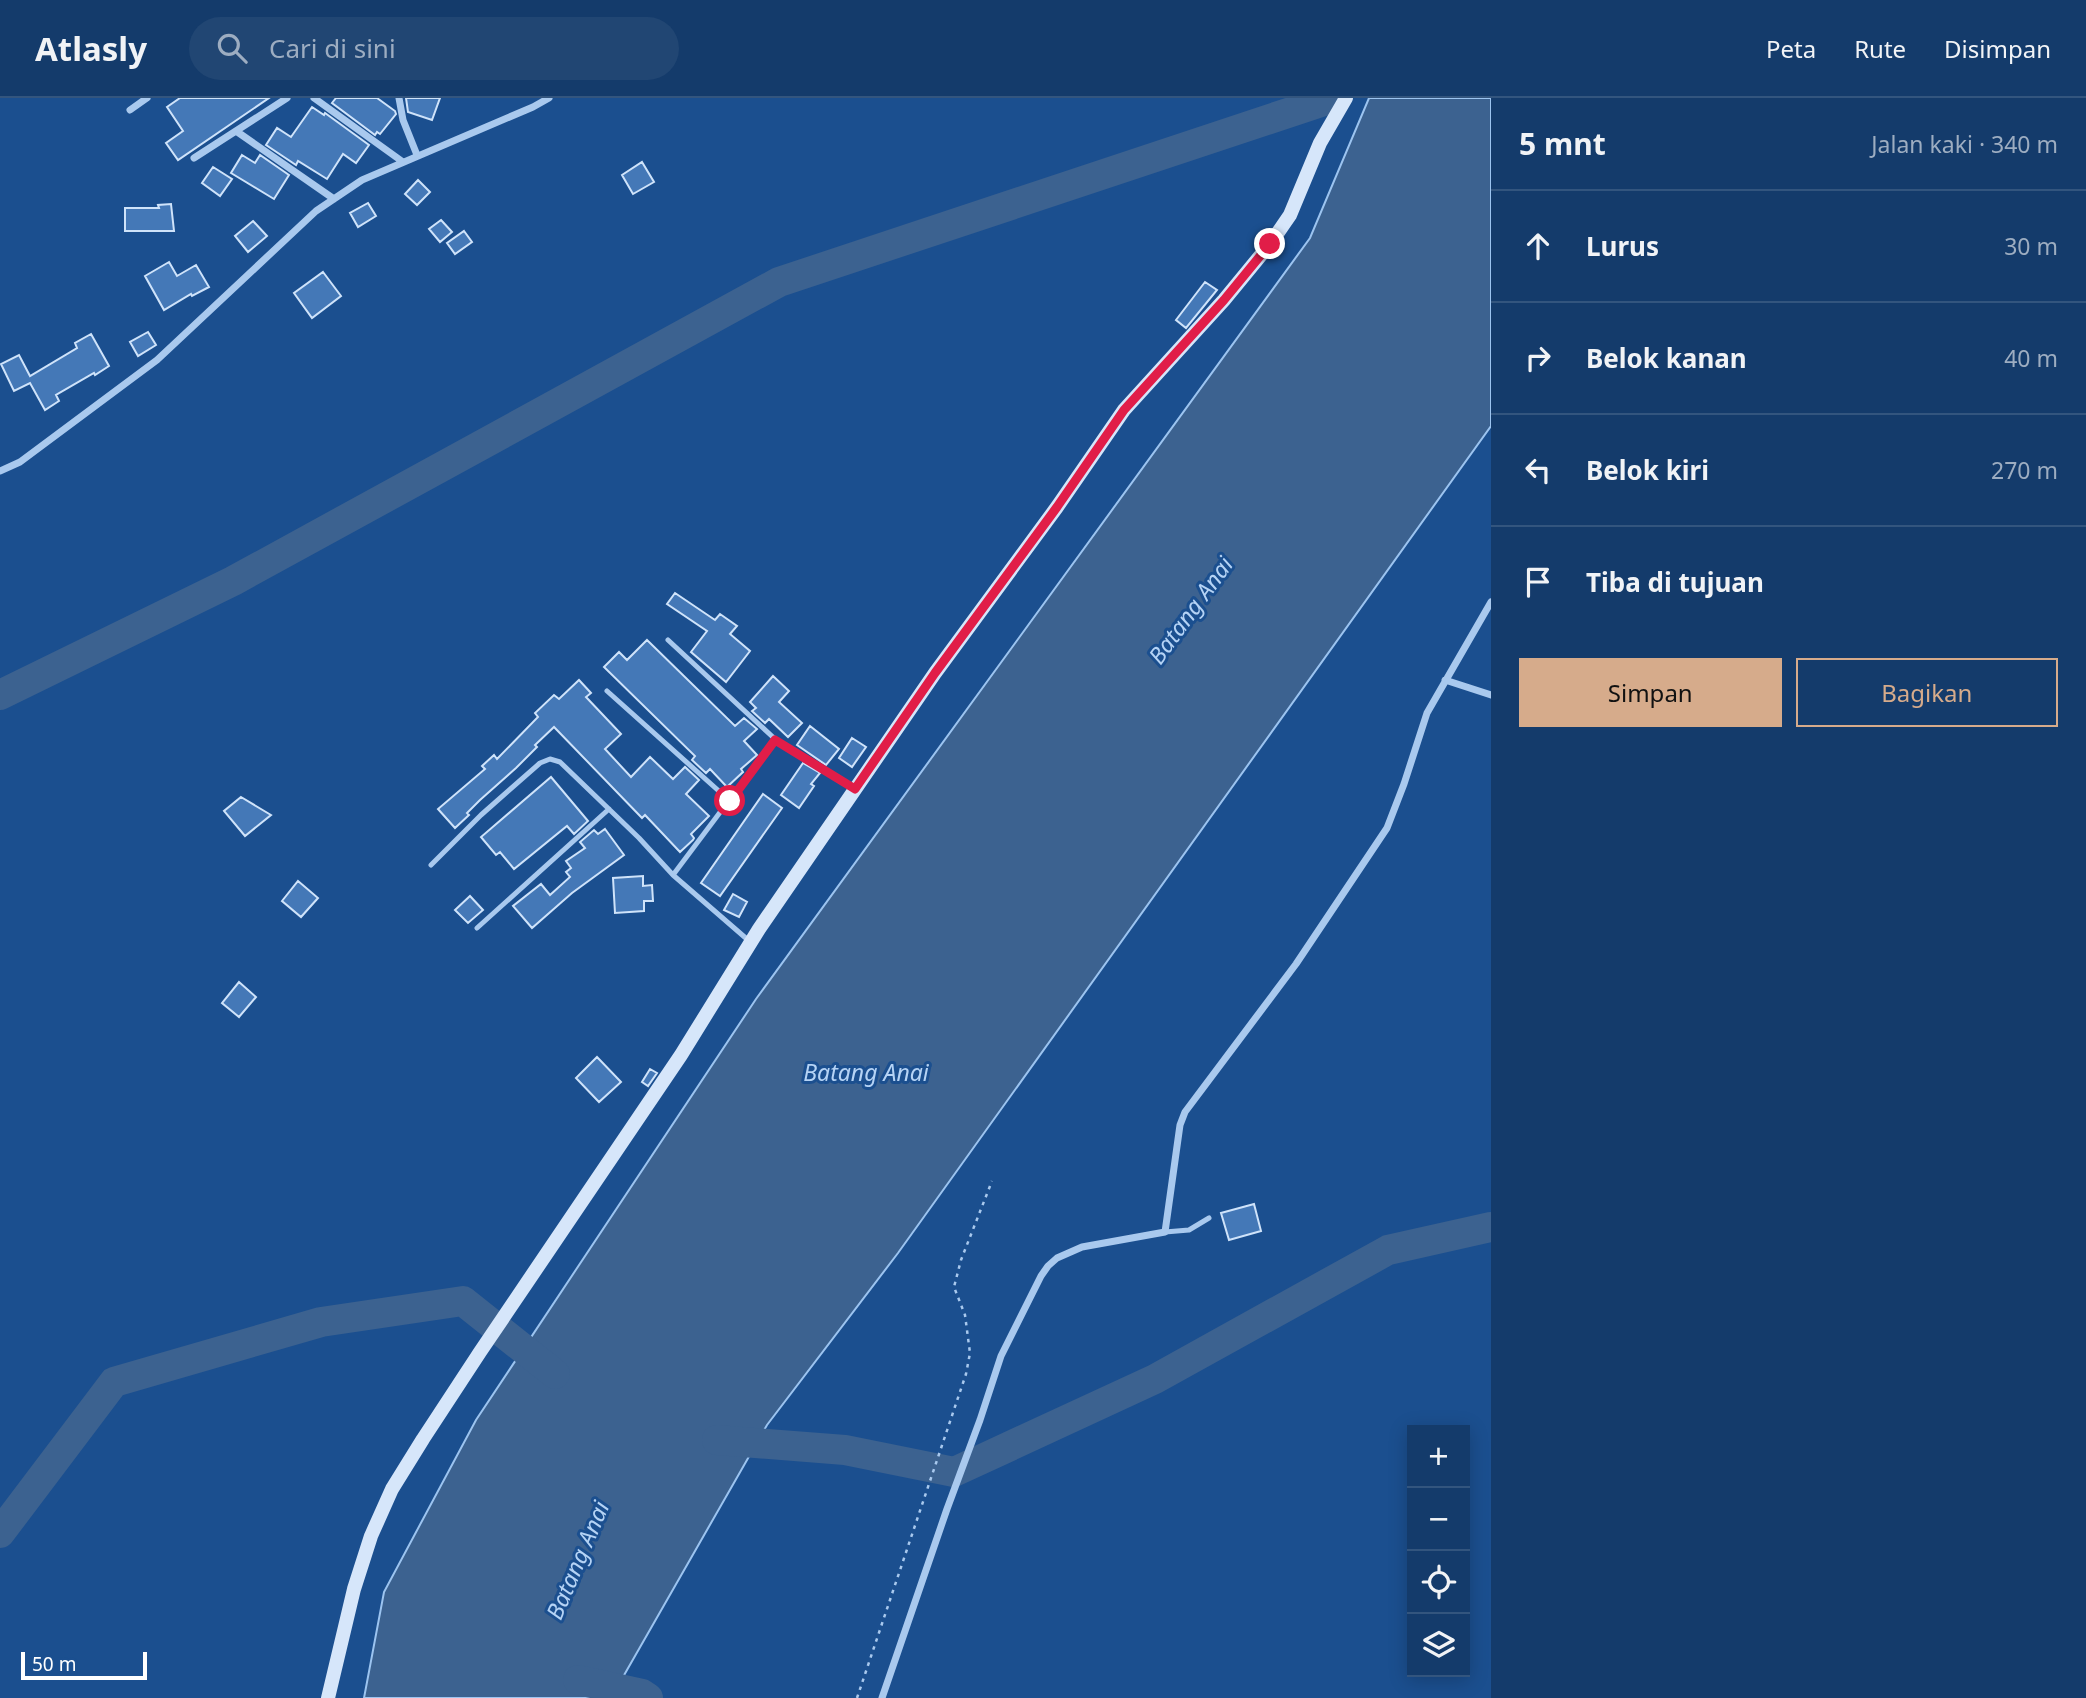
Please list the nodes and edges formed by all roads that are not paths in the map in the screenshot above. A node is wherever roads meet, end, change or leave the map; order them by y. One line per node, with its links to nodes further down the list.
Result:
1 (147, 98): 7 (street)
2 (287, 98): 8 (street)
3 (314, 98): 11 (street)
4 (399, 98): 9 (street)
5 (548, 98): 9 (street)
6 (1346, 98): 20 (street)
7 (130, 110)
8 (236, 131): 10 (street); 12 (street)
9 (417, 155): 11 (street)
10 (194, 158)
11 (403, 162): 12 (street)
12 (334, 199): 13 (street)
13 (0, 471)
14 (1491, 602): 16 (street)
15 (668, 640): 19 (lane)
16 (1445, 680): 18 (street); 28 (street)
17 (607, 691): 21 (lane)
18 (1491, 695)
19 (775, 740): 20 (lane); 21 (lane)
20 (855, 789): 26 (street)
21 (730, 801): 24 (lane)
22 (610, 809): 23 (lane); 24 (lane); 25 (lane)
23 (431, 865)
24 (673, 875): 26 (lane)
25 (477, 928)
26 (751, 943): 29 (street)
27 (1209, 1218): 28 (lane)
28 (1165, 1232): 30 (street)
29 (328, 1698)
30 (882, 1698)

